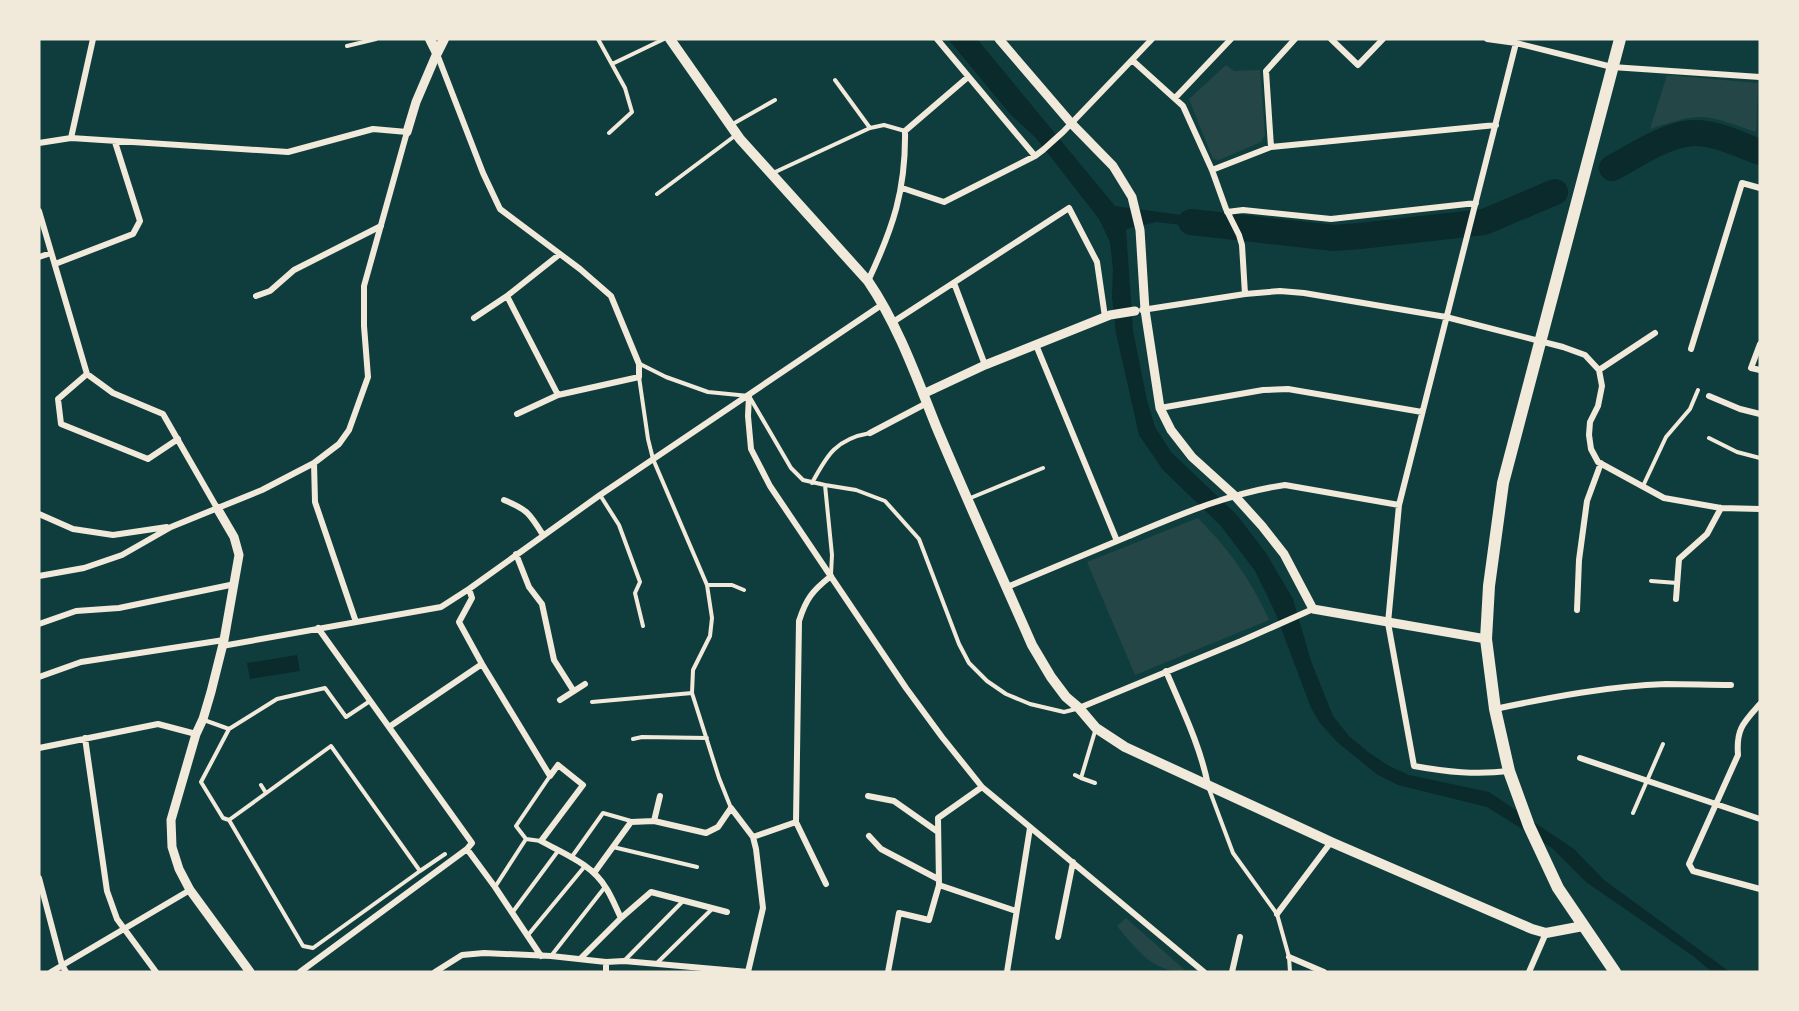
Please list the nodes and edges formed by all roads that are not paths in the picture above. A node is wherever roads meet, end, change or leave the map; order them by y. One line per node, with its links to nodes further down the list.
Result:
1 (93, 39): 35 (street)
2 (376, 39): 18 (lane)
3 (430, 39): 19 (main road)
4 (444, 39): 19 (main road)
5 (598, 39): 21 (lane)
6 (664, 39): 21 (lane)
7 (670, 39): 31 (main road)
8 (937, 39): 23 (street)
9 (1152, 39): 20 (street)
10 (1231, 39): 26 (street)
11 (1295, 39): 38 (street)
12 (1331, 39): 13 (street)
13 (1383, 39)
14 (1488, 39): 17 (street)
15 (1620, 39): 22 (highway)
16 (1004, 41): 28 (street)
17 (1516, 43): 22 (street); 29 (street)
18 (347, 46)
19 (437, 53): 33 (street); 50 (street)
20 (1132, 60): 26 (street); 28 (street)
21 (612, 64): 34 (lane)
22 (1612, 67): 24 (street); 66 (highway)
23 (968, 77): 32 (street); 39 (street)
24 (1760, 77)
25 (835, 80): 30 (lane)
26 (1175, 98): 40 (street)
27 (775, 100): 31 (lane)
28 (1071, 123): 39 (street); 59 (street)
29 (1496, 125): 38 (street); 45 (street)
30 (870, 128): 32 (lane); 41 (lane)
31 (733, 130): 41 (main road); 44 (lane)
32 (905, 131): 42 (street)
33 (407, 132): 36 (street); 48 (street)
34 (609, 133)
35 (71, 138): 36 (street); 37 (street)
36 (115, 142): 52 (street)
37 (39, 143)
38 (1271, 147): 40 (street)
39 (1035, 156): 42 (street)
40 (1212, 170): 47 (street)
41 (771, 174): 53 (main road)
42 (902, 188): 53 (street)
43 (1760, 188): 69 (street)
44 (657, 194)
45 (1476, 203): 47 (street); 62 (street)
46 (40, 215): 49 (street)
47 (1229, 215): 55 (street)
48 (381, 226): 56 (street); 90 (street)
49 (51, 252): 51 (street); 52 (street)
50 (560, 254): 57 (street); 70 (street)
51 (39, 257)
52 (55, 264): 74 (street)
53 (868, 281): 58 (main road)
54 (954, 283): 61 (street); 64 (street); 71 (street)
55 (1245, 294): 59 (street); 62 (street)
56 (256, 296)
57 (507, 296): 63 (street); 77 (street)
58 (884, 303): 64 (main road); 78 (street)
59 (1145, 310): 60 (street); 81 (street)
60 (1135, 311): 61 (street)
61 (1107, 316): 68 (street)
62 (1446, 317): 66 (street); 82 (street)
63 (474, 318)
64 (893, 322): 80 (main road)
65 (1655, 333): 72 (street)
66 (1540, 340): 72 (street); 126 (highway)
67 (1760, 344): 73 (street)
68 (1036, 345): 71 (street); 107 (street)
69 (1690, 349)
70 (639, 364): 75 (street); 78 (lane)
71 (985, 365): 80 (street)
72 (1599, 370): 91 (street)
73 (1760, 370)
74 (87, 374): 87 (street); 87 (street)
75 (639, 377): 77 (street); 89 (lane)
76 (1698, 390): 95 (lane)
77 (558, 396): 83 (street)
78 (749, 396): 89 (street); 93 (lane); 110 (street)
79 (1709, 396): 84 (street)
80 (925, 398): 85 (street); 98 (main road)
81 (1160, 408): 82 (street); 97 (street)
82 (1422, 412): 100 (street)
83 (517, 414)
84 (1760, 414)
85 (870, 433): 93 (lane)
86 (1709, 438): 88 (lane)
87 (178, 440): 101 (street)
88 (1760, 458)
89 (653, 459): 96 (street); 114 (lane)
90 (314, 463): 101 (street); 121 (street)
91 (1601, 463): 95 (street); 120 (street)
92 (1042, 468): 98 (lane)
93 (812, 483): 94 (lane)
94 (825, 486): 110 (lane); 139 (lane)
95 (1643, 486): 102 (street)
96 (600, 495): 106 (street); 124 (lane)
97 (1229, 496): 100 (street); 107 (street); 119 (street)
98 (968, 499): 115 (main road)
99 (504, 500): 106 (street)
100 (1399, 505): 122 (street)
101 (217, 508): 105 (street); 113 (street)
102 (1721, 508): 103 (street); 112 (street)
103 (1760, 509)
104 (39, 514): 105 (street)
105 (171, 527): 109 (street)
106 (543, 535): 108 (street)
107 (1117, 541): 115 (street)
108 (516, 554): 116 (street); 133 (street)
109 (39, 576)
110 (831, 576): 160 (street); 171 (street)
111 (1651, 581): 112 (lane)
112 (1677, 583): 118 (street)
113 (235, 584): 123 (street); 127 (street)
114 (707, 585): 117 (lane); 134 (lane)
115 (1007, 587): 139 (main road)
116 (469, 589): 121 (street); 128 (street)
117 (744, 590)
118 (1676, 599)
119 (1313, 609): 122 (street); 129 (street)
120 (1577, 610)
121 (356, 622): 125 (street)
122 (1388, 622): 126 (street); 152 (street)
123 (39, 624)
124 (643, 626)
125 (318, 628): 127 (street); 136 (street)
126 (1486, 639): 140 (highway)
127 (223, 643): 130 (street); 141 (street)
128 (482, 664): 142 (street); 154 (street)
129 (1166, 671): 139 (street); 159 (street)
130 (39, 677)
131 (585, 684): 133 (street)
132 (1731, 685): 140 (street)
133 (573, 690): 135 (street)
134 (692, 693): 137 (lane); 147 (lane)
135 (560, 700)
136 (370, 701): 142 (street); 144 (lane)
137 (592, 702)
138 (1760, 704): 164 (street)
139 (1079, 708): 143 (main road)
140 (1495, 708): 152 (highway)
141 (203, 720): 144 (lane); 145 (street)
142 (389, 727): 180 (street)
143 (1096, 728): 155 (lane); 159 (main road)
144 (229, 729): 168 (lane)
145 (196, 734): 146 (street); 195 (street)
146 (85, 738): 150 (street); 208 (street)
147 (707, 738): 148 (lane); 165 (lane)
148 (633, 739)
149 (1663, 744): 156 (lane)
150 (39, 748)
151 (1580, 758): 156 (street)
152 (1509, 771): 207 (highway)
153 (1075, 775): 155 (lane)
154 (550, 776): 176 (lane); 177 (street)
155 (1081, 778): 157 (lane)
156 (1647, 781): 164 (street); 166 (lane)
157 (1095, 783)
158 (261, 785): 161 (lane)
159 (1209, 786): 178 (main road); 204 (lane)
160 (982, 787): 172 (street); 173 (street)
161 (266, 793): 168 (lane); 187 (lane)
162 (660, 796): 169 (street)
163 (868, 796): 173 (street)
164 (1716, 805): 167 (street); 194 (street)
165 (730, 808): 169 (street); 175 (street)
166 (1633, 813)
167 (1760, 819)
168 (229, 820): 200 (lane)
169 (654, 821): 170 (street)
170 (632, 822): 179 (street); 183 (lane)
171 (796, 822): 175 (street); 191 (street)
172 (1030, 828): 184 (street); 201 (street)
173 (938, 832): 190 (street)
174 (869, 836): 190 (street)
175 (753, 837): 228 (street)
176 (526, 839): 177 (lane); 193 (lane)
177 (541, 841): 181 (street)
178 (1331, 842): 204 (street); 209 (main road)
179 (612, 847): 186 (lane); 188 (street)
180 (467, 849): 193 (street); 198 (street)
181 (558, 851): 183 (street); 203 (lane)
182 (445, 854): 187 (lane)
183 (571, 858): 185 (street)
184 (1073, 862): 211 (street); 231 (street)
185 (585, 866): 188 (street); 210 (lane)
186 (697, 867)
187 (420, 871): 196 (lane)
188 (594, 873): 192 (street)
189 (39, 878): 220 (street)
190 (938, 882): 201 (street); 229 (street)
191 (826, 884)
192 (606, 886): 206 (street); 214 (lane)
193 (495, 887): 203 (street)
194 (1760, 889)
195 (190, 890): 208 (street); 224 (street)
196 (387, 896): 198 (lane); 200 (lane)
197 (684, 900): 199 (street); 206 (street); 217 (lane)
198 (392, 906): 205 (street)
199 (713, 908): 202 (street); 219 (lane)
200 (368, 909): 205 (lane)
201 (1016, 911): 230 (street)
202 (727, 912)
203 (513, 913): 210 (street)
204 (1277, 914): 215 (lane)
205 (374, 918): 225 (street)
206 (621, 918): 216 (street)
207 (1583, 926): 209 (main road); 236 (highway)
208 (125, 929): 220 (street); 223 (street)
209 (1546, 933): 235 (street)
210 (528, 935): 213 (street)
211 (1058, 937)
212 (1240, 937): 232 (street)
213 (541, 956): 214 (street); 226 (street)
214 (550, 956): 216 (street)
215 (1289, 957): 233 (lane); 234 (street)
216 (580, 959): 218 (street)
217 (624, 961): 218 (street); 219 (street)
218 (606, 962): 227 (street)
219 (655, 964): 228 (street)
220 (62, 965): 221 (street); 222 (street)
221 (51, 972)
222 (66, 972)
223 (156, 972)
224 (250, 972)
225 (300, 972)
226 (435, 972)
227 (606, 972)
228 (748, 972)
229 (888, 972)
230 (1007, 972)
231 (1204, 972)
232 (1232, 972)
233 (1290, 972)
234 (1324, 972)
235 (1529, 972)
236 (1615, 972)

